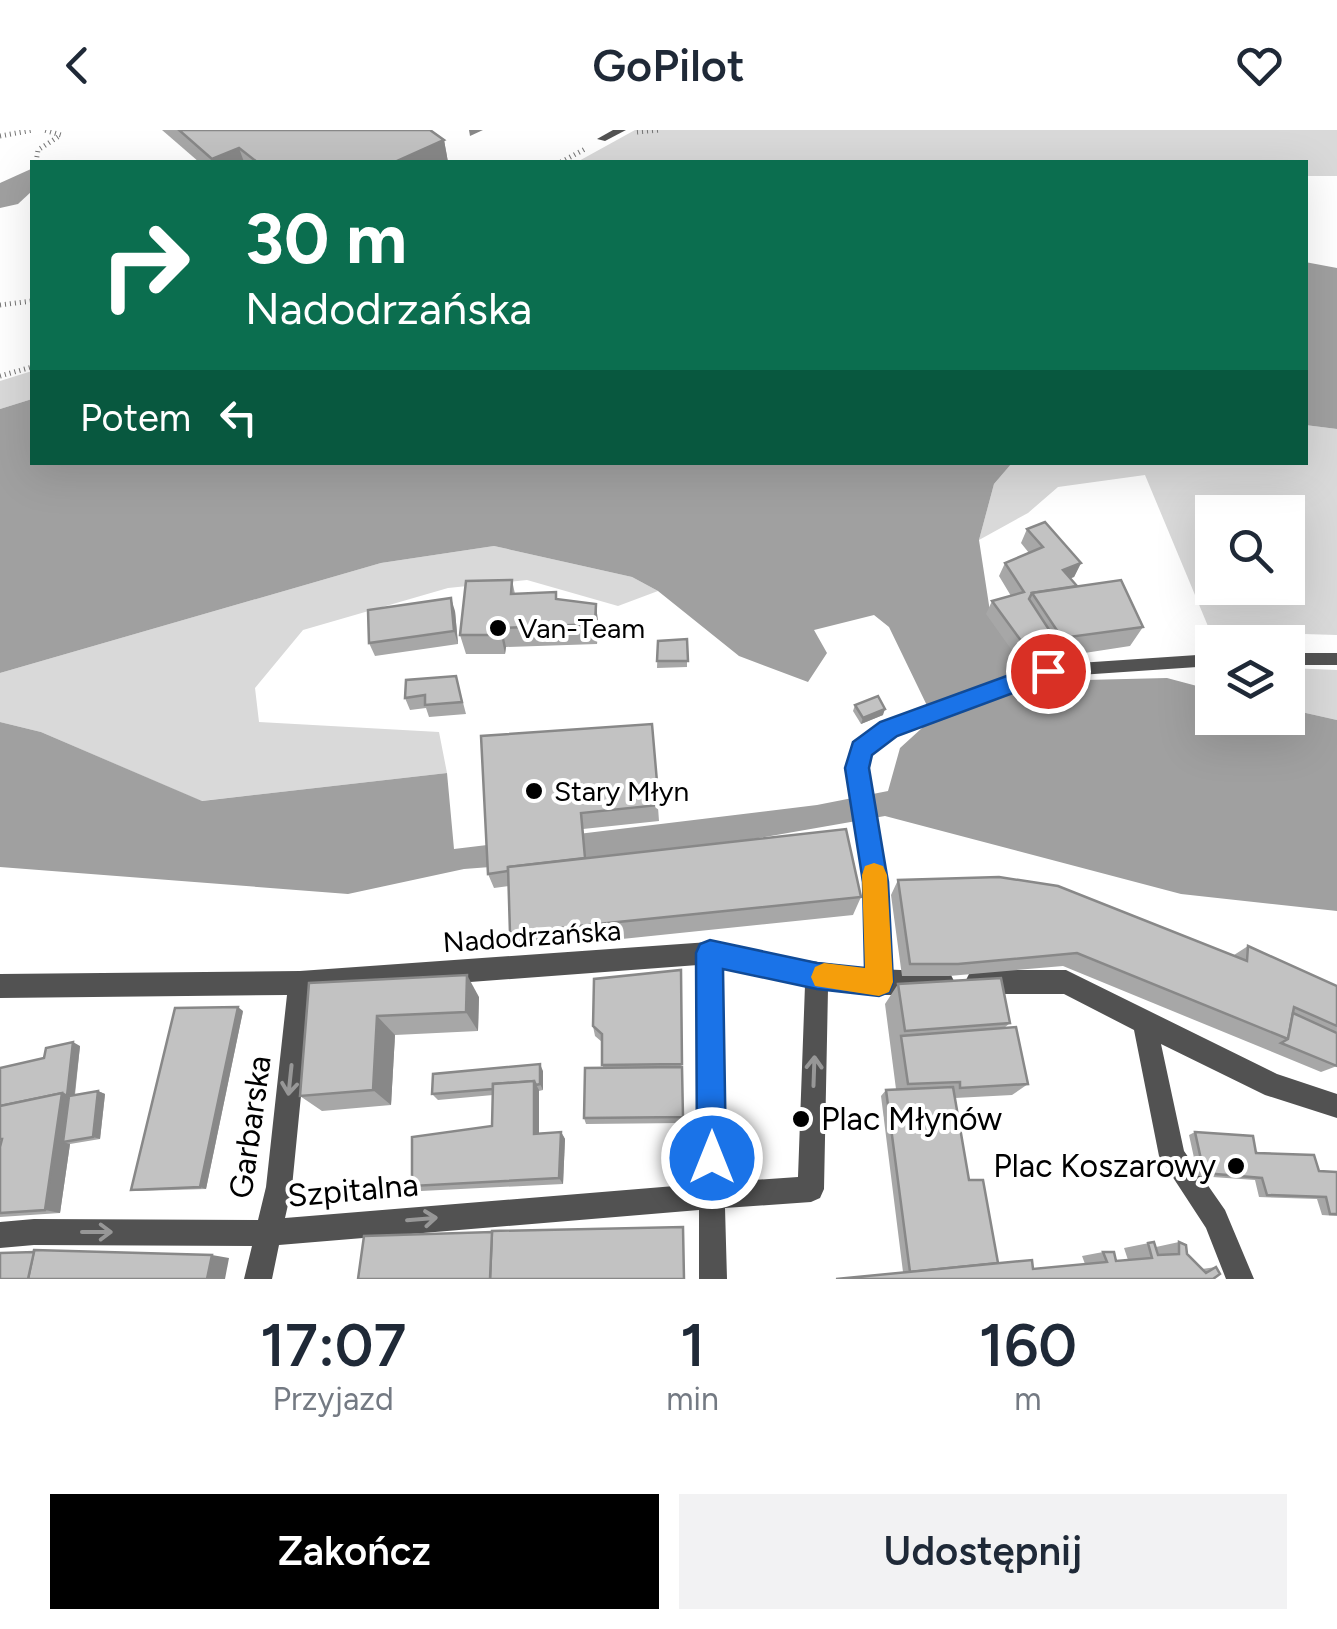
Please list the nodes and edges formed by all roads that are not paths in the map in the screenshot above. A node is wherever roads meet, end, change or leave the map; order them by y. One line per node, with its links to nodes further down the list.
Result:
1 (621, 130): 2 (lane)
2 (602, 139)
3 (1305, 659): 4 (lane)
4 (1337, 659)
5 (1195, 661): 8 (lane)
6 (710, 953): 7 (street, Nadodrzańska); 9 (street, Nadodrzańska); 13 (street)
7 (817, 976): 8 (street, Nadodrzańska); 13 (street, one-way to 7)
8 (879, 982): 11 (street, Nadodrzańska)
9 (300, 983): 10 (street, Nadodrzańska); 14 (street, Garbarska, one-way to 14)
10 (0, 986)
11 (1145, 1026): 12 (street); 18 (street)
12 (1337, 1106)
13 (712, 1194): 14 (street, Szpitalna, one-way to 13); 17 (street)
14 (266, 1233): 15 (street, Szpitalna, one-way to 14); 16 (street, Garbarska)
15 (0, 1235)
16 (258, 1279)
17 (713, 1279)
18 (1240, 1279)

